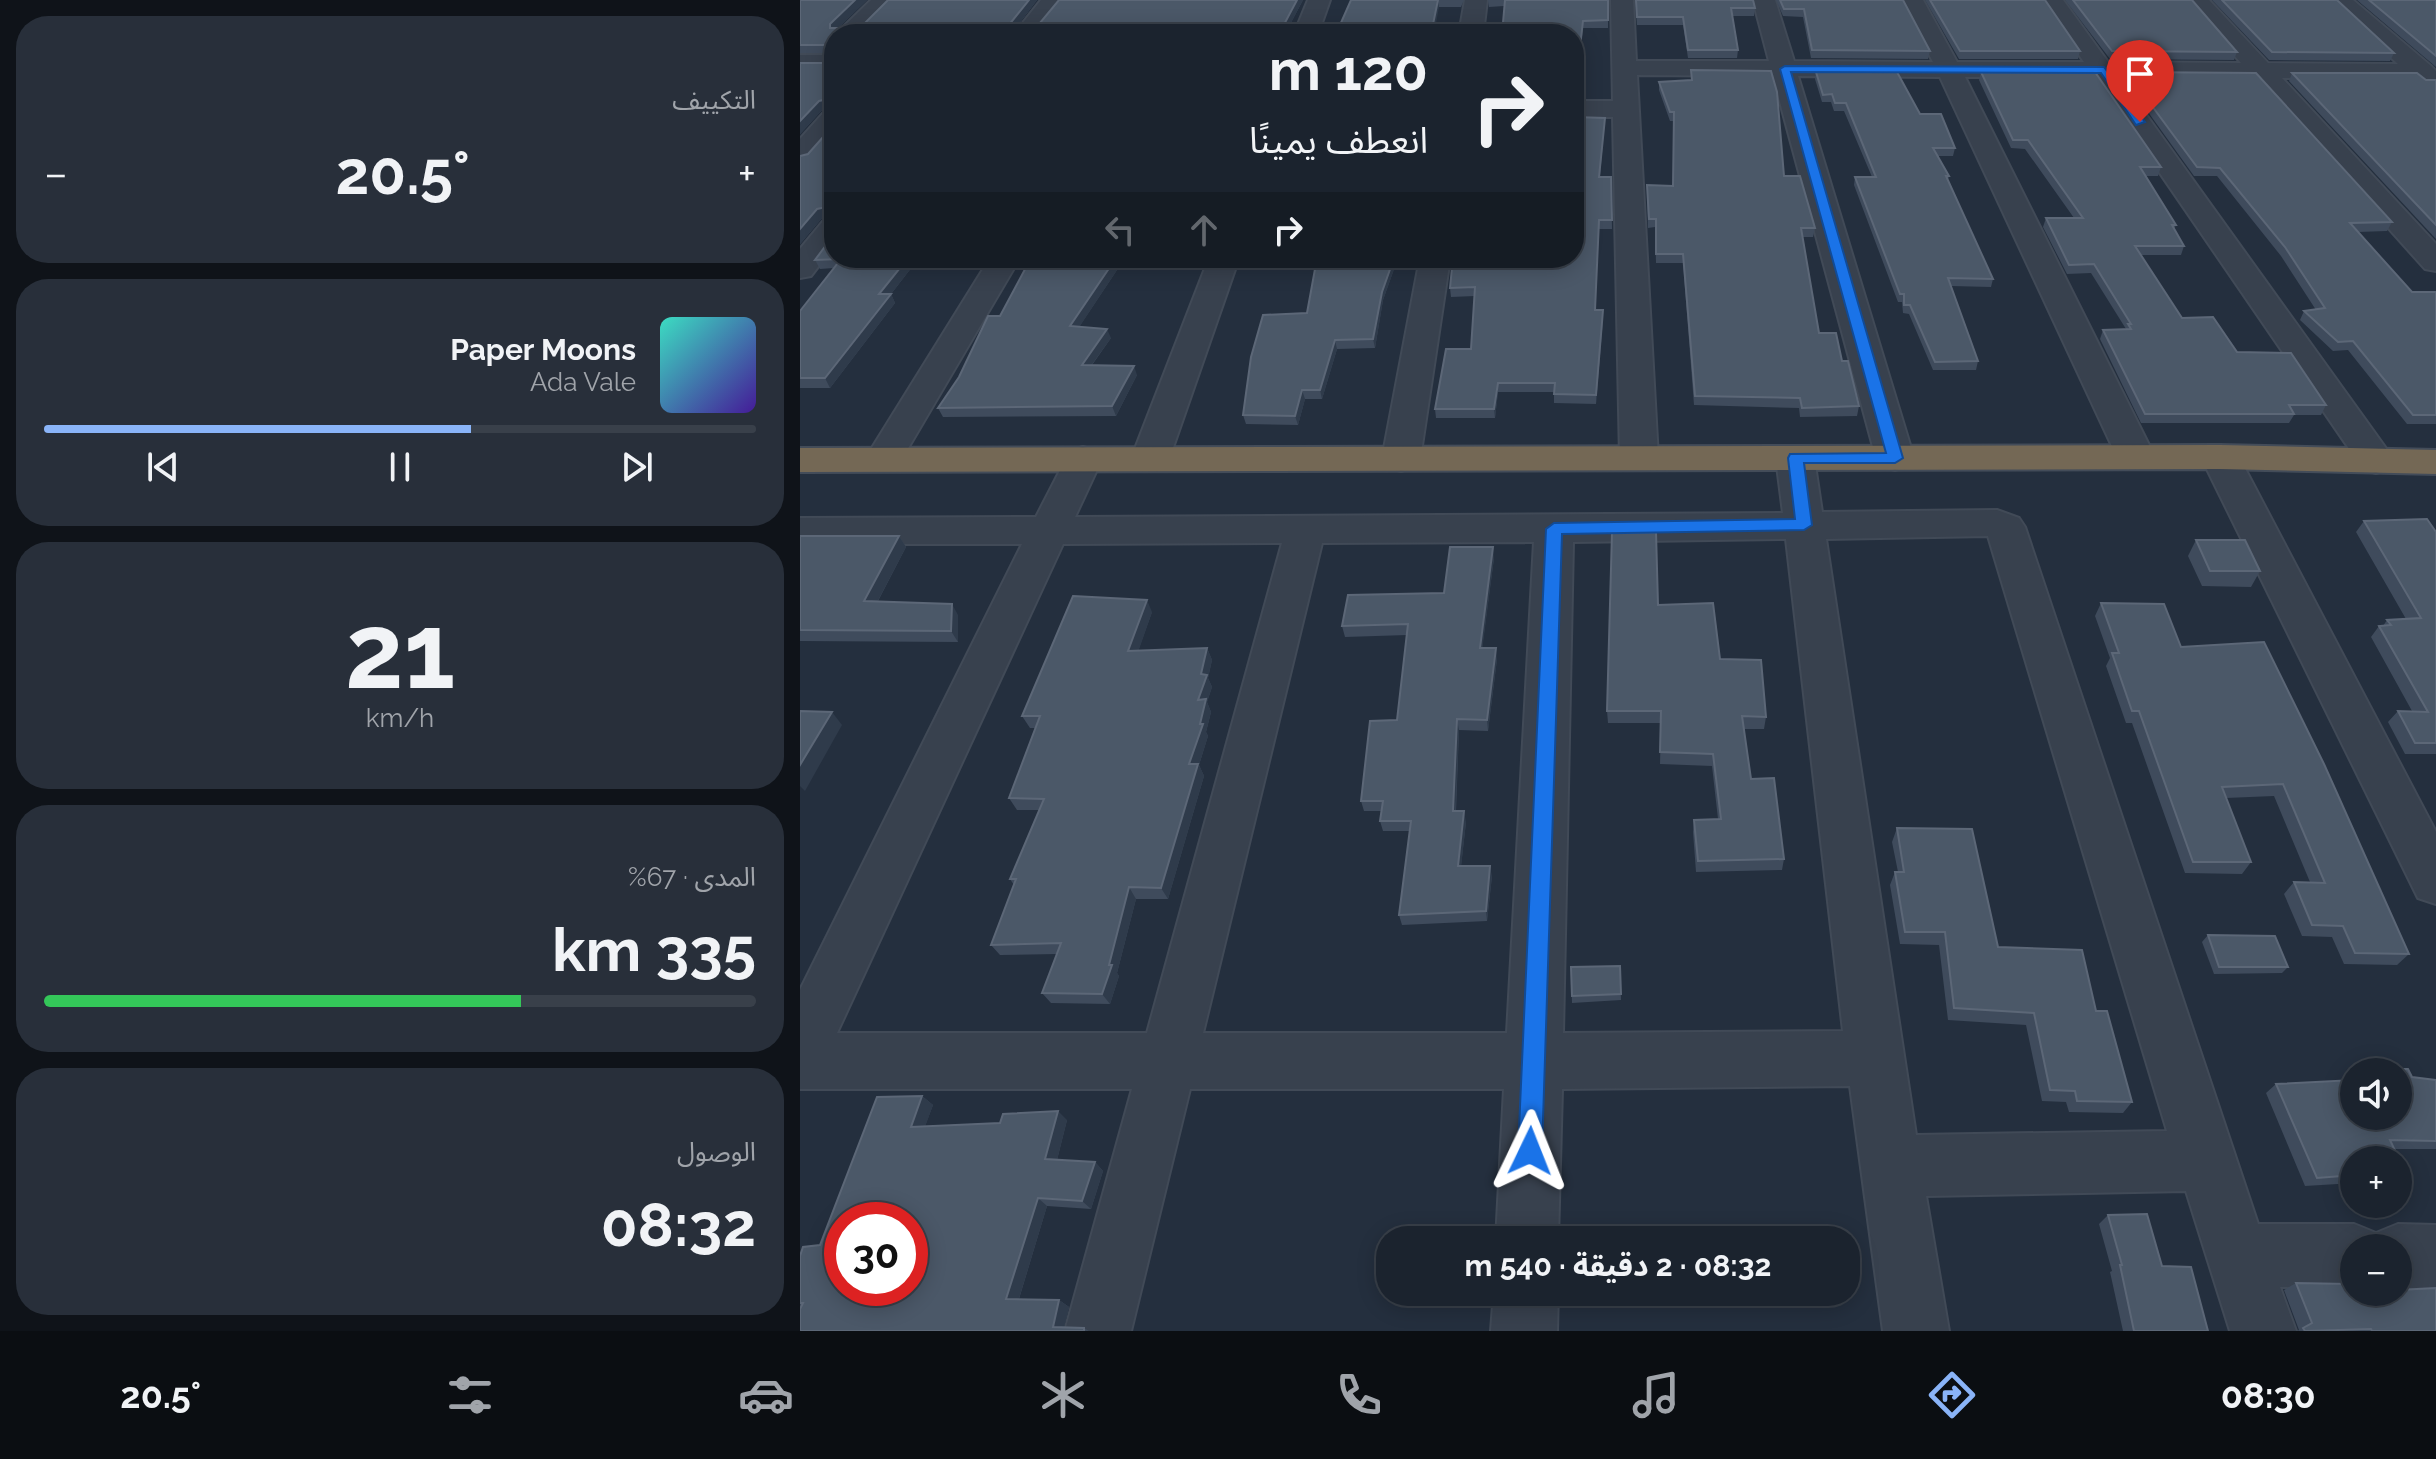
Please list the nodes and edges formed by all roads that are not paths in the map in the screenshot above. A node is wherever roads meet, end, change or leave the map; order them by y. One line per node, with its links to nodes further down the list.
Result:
1 (884, 0): 11 (street)
2 (1053, 0): 12 (street)
3 (1319, 0): 13 (street)
4 (1476, 0): 14 (street)
5 (1622, 0): 15 (street)
6 (1764, 0): 16 (street)
7 (1912, 0): 17 (street)
8 (2052, 0): 18 (street)
9 (2197, 0): 19 (street)
10 (2340, 0): 20 (street)
11 (859, 24)
12 (1034, 24)
13 (1310, 24)
14 (1472, 24)
15 (1625, 68): 16 (street); 22 (street)
16 (1785, 69): 17 (street); 35 (street)
17 (1949, 70): 18 (street); 31 (street)
18 (2104, 70): 19 (street); 41 (street)
19 (2263, 71): 20 (street); 26 (street)
20 (2429, 78)
21 (1584, 109): 22 (street)
22 (1626, 109): 33 (street)
23 (824, 128): 24 (street)
24 (800, 155)
25 (824, 239): 30 (street)
26 (2436, 262)
27 (999, 268): 36 (street)
28 (1220, 268): 38 (street)
29 (1433, 268): 39 (street)
30 (800, 269)
31 (2136, 457): 32 (highway); 35 (highway)
32 (2220, 457): 41 (highway); 48 (street)
33 (1639, 458): 34 (highway); 39 (highway)
34 (1795, 458): 35 (highway); 43 (street)
35 (1895, 458)
36 (884, 459): 37 (highway); 40 (highway)
37 (1083, 459): 38 (highway); 46 (street)
38 (1150, 459): 39 (highway)
39 (1401, 459)
40 (800, 460)
41 (2376, 461): 42 (highway)
42 (2436, 462)
43 (1804, 525): 45 (street); 50 (street); 54 (street)
44 (1306, 529): 45 (street); 46 (street); 53 (street)
45 (1554, 529): 52 (street)
46 (1049, 530): 47 (street); 49 (street)
47 (800, 531)
48 (2436, 882)
49 (800, 1050)
50 (1875, 1058): 52 (street); 55 (street)
51 (800, 1061): 53 (street)
52 (1533, 1061): 53 (street); 56 (street)
53 (1167, 1062): 62 (street)
54 (2206, 1161): 55 (street); 57 (street)
55 (1891, 1166): 64 (street)
56 (1527, 1226)
57 (2239, 1255): 58 (street); 65 (street)
58 (2340, 1256)
59 (2412, 1256): 60 (street)
60 (2436, 1257)
61 (1525, 1306): 63 (street)
62 (1098, 1331)
63 (1524, 1331)
64 (1916, 1331)
65 (2263, 1331)

